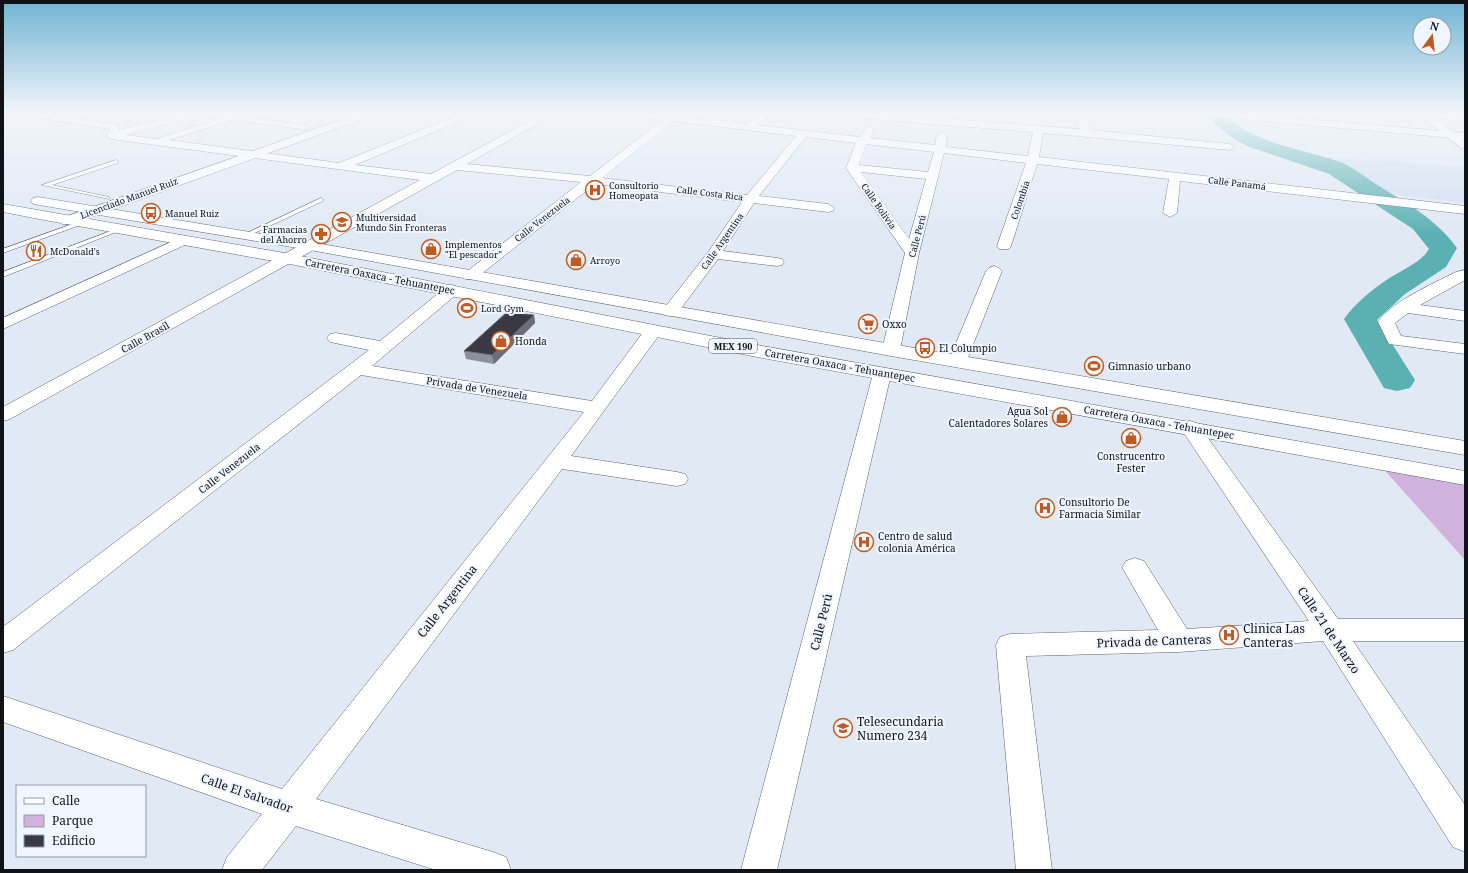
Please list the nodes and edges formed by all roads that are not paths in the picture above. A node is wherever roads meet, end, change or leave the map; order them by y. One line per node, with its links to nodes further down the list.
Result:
1 (235, 153): 11 (street); 21 (main road, Licenciado Manuel Ruiz)
2 (256, 153): 11 (main road, Licenciado Manuel Ruiz)
3 (374, 153): 15 (street)
4 (479, 153): 14 (street)
5 (627, 153): 20 (street, Calle Venezuela)
6 (788, 153): 22 (street, Calle Argentina)
7 (858, 153): 16 (street)
8 (939, 153): 17 (street, Calle Perú)
9 (972, 153): 12 (street, Calle Panamá)
10 (1034, 153): 12 (street, Colombia)
11 (249, 155): 15 (street); 28 (main road, Licenciado Manuel Ruiz)
12 (1033, 160): 18 (street, Calle Panamá); 33 (street, Colombia)
13 (116, 162): 21 (lane)
14 (455, 166): 19 (street); 20 (street, Calle Costa Rica)
15 (339, 167): 19 (street)
16 (852, 168): 17 (street); 35 (street, Calle Bolivia)
17 (934, 176): 35 (street, Calle Perú)
18 (1175, 176): 26 (street, Calle Panamá); 27 (street)
19 (431, 178): 32 (street)
20 (592, 180): 22 (street, Calle Costa Rica); 42 (street, Calle Venezuela)
21 (108, 198): 28 (main road, Licenciado Manuel Ruiz)
22 (751, 198): 25 (street, Calle Costa Rica); 36 (street, Calle Argentina)
23 (321, 200): 30 (lane)
24 (8, 201): 28 (main road, Carretera Oaxaca - Tehuantepec / MEX 190); 28 (main road, Carretera Oaxaca - Tehuantepec / MEX 190)
25 (828, 208)
26 (1465, 210)
27 (1170, 213)
28 (74, 216): 29 (main road, Carretera Oaxaca - Tehuantepec / MEX 190); 30 (main road, Carretera Oaxaca - Tehuantepec / MEX 190); 34 (lane)
29 (118, 230): 31 (main road, Carretera Oaxaca - Tehuantepec / MEX 190); 40 (lane)
30 (246, 235): 32 (main road, Carretera Oaxaca - Tehuantepec / MEX 190)
31 (182, 241): 37 (main road, Carretera Oaxaca - Tehuantepec / MEX 190); 47 (street)
32 (310, 246): 37 (street, Calle Brasil); 42 (main road, Carretera Oaxaca - Tehuantepec / MEX 190)
33 (1004, 246)
34 (3, 252)
35 (912, 253): 53 (street, Calle Perú)
36 (714, 254): 38 (street); 45 (street, Calle Argentina)
37 (287, 258): 43 (main road, Carretera Oaxaca - Tehuantepec / MEX 190); 56 (street, Calle Brasil)
38 (777, 262)
39 (994, 272): 52 (street)
40 (3, 274)
41 (1463, 275): 44 (street)
42 (470, 276): 45 (main road, Carretera Oaxaca - Tehuantepec / MEX 190)
43 (452, 290): 48 (main road, Carretera Oaxaca - Tehuantepec / MEX 190); 50 (street, Calle Venezuela)
44 (1403, 307): 46 (street); 51 (street)
45 (670, 311): 53 (main road, Carretera Oaxaca - Tehuantepec / MEX 190)
46 (1465, 316)
47 (3, 324)
48 (652, 331): 53 (main road, Carretera Oaxaca - Tehuantepec / MEX 190); 55 (street, Calle Argentina)
49 (336, 338): 50 (street)
50 (383, 347): 54 (street, Calle Venezuela)
51 (1465, 349)
52 (958, 360): 53 (main road, Carretera Oaxaca - Tehuantepec / MEX 190); 58 (main road, Carretera Oaxaca - Tehuantepec / MEX 190)
53 (886, 362): 57 (main road, Carretera Oaxaca - Tehuantepec / MEX 190); 72 (street, Calle Perú)
54 (357, 369): 55 (street, Privada de Venezuela); 66 (street, Calle Venezuela)
55 (597, 408): 59 (street, Calle Argentina)
56 (3, 415)
57 (1190, 427): 60 (main road, Carretera Oaxaca - Tehuantepec / MEX 190); 63 (street, Calle 21 de Marzo)
58 (1465, 448)
59 (556, 461): 61 (street); 68 (street, Calle Argentina)
60 (1465, 478)
61 (677, 479)
62 (1135, 567): 65 (street)
63 (1330, 630): 64 (street, Privada de Canteras); 65 (street, Privada de Canteras); 69 (street, Calle 21 de Marzo)
64 (1465, 630)
65 (1179, 641): 73 (street, Privada de Canteras)
66 (3, 642)
67 (3, 709): 68 (street, Calle El Salvador)
68 (288, 807): 70 (street, Calle Argentina); 71 (street, Calle El Salvador)
69 (1465, 835)
70 (240, 870)
71 (493, 870)
72 (759, 870)
73 (1034, 870)

